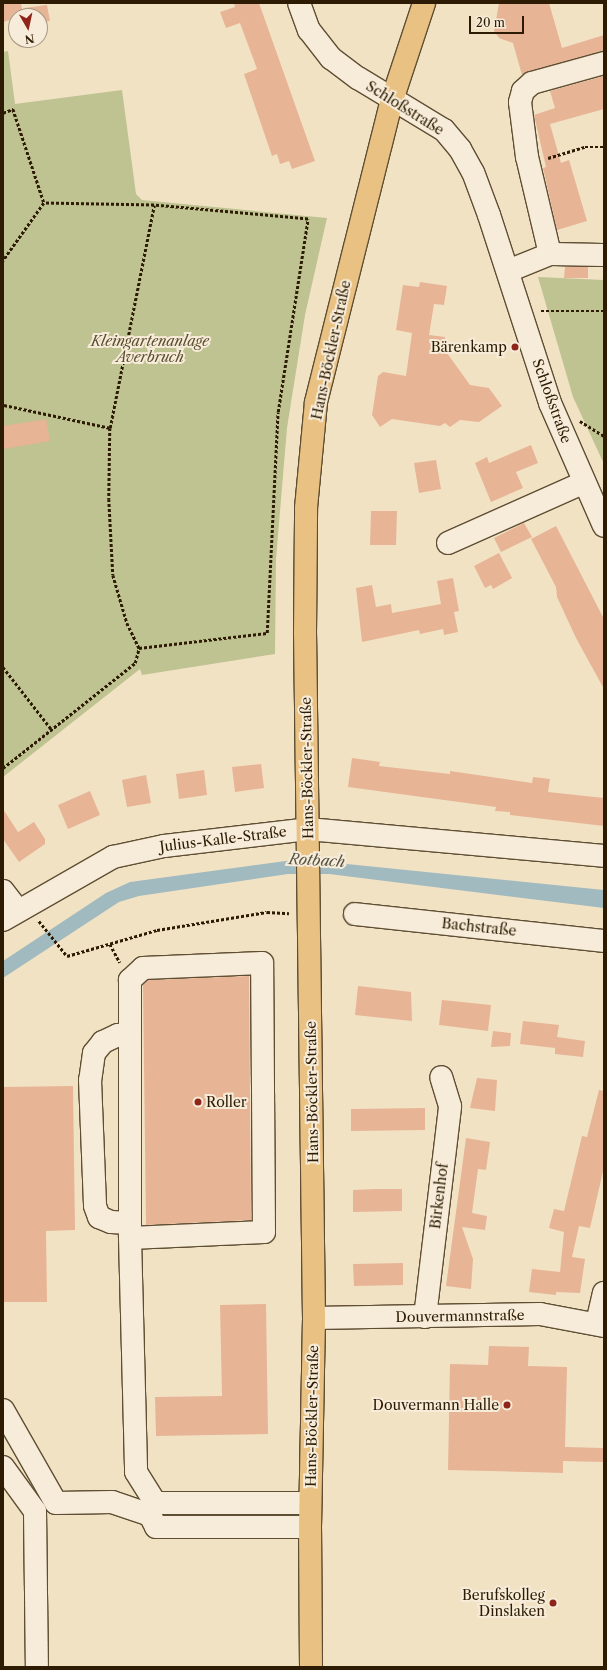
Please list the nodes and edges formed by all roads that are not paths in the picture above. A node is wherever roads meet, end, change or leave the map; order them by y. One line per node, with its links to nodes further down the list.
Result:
1 (299, 3): 4 (street, Schloßstraße)
2 (424, 3): 4 (main road, Hans-Böckler-Straße)
3 (604, 63): 5 (street)
4 (392, 100): 7 (street, Schloßstraße); 11 (main road, Hans-Böckler-Straße)
5 (550, 254): 6 (street); 7 (street)
6 (604, 255)
7 (508, 271): 8 (street, Schloßstraße)
8 (584, 483): 9 (street, Schloßstraße); 10 (street)
9 (604, 526)
10 (448, 543)
11 (308, 829): 12 (street, Julius-Kalle-Straße); 15 (street, Julius-Kalle-Straße); 22 (main road, Hans-Böckler-Straße)
12 (604, 856)
13 (3, 891): 15 (street)
14 (355, 914): 16 (street, Bachstraße)
15 (10, 915)
16 (604, 941)
17 (130, 1034): 19 (street); 19 (street); 19 (street)
18 (441, 1077): 21 (street, Birkenhof)
19 (130, 1231): 29 (street)
20 (604, 1293): 23 (street)
21 (425, 1317): 22 (street, Douvermannstraße); 23 (street, Douvermannstraße)
22 (314, 1318): 26 (main road, Hans-Böckler-Straße)
23 (600, 1325)
24 (3, 1410): 27 (street)
25 (3, 1467): 28 (street)
26 (310, 1503): 29 (street); 30 (main road, Hans-Böckler-Straße)
27 (56, 1504): 28 (street); 29 (street)
28 (35, 1511): 31 (street)
29 (154, 1515): 30 (street)
30 (310, 1527): 32 (main road, Hans-Böckler-Straße)
31 (37, 1667)
32 (311, 1667)

